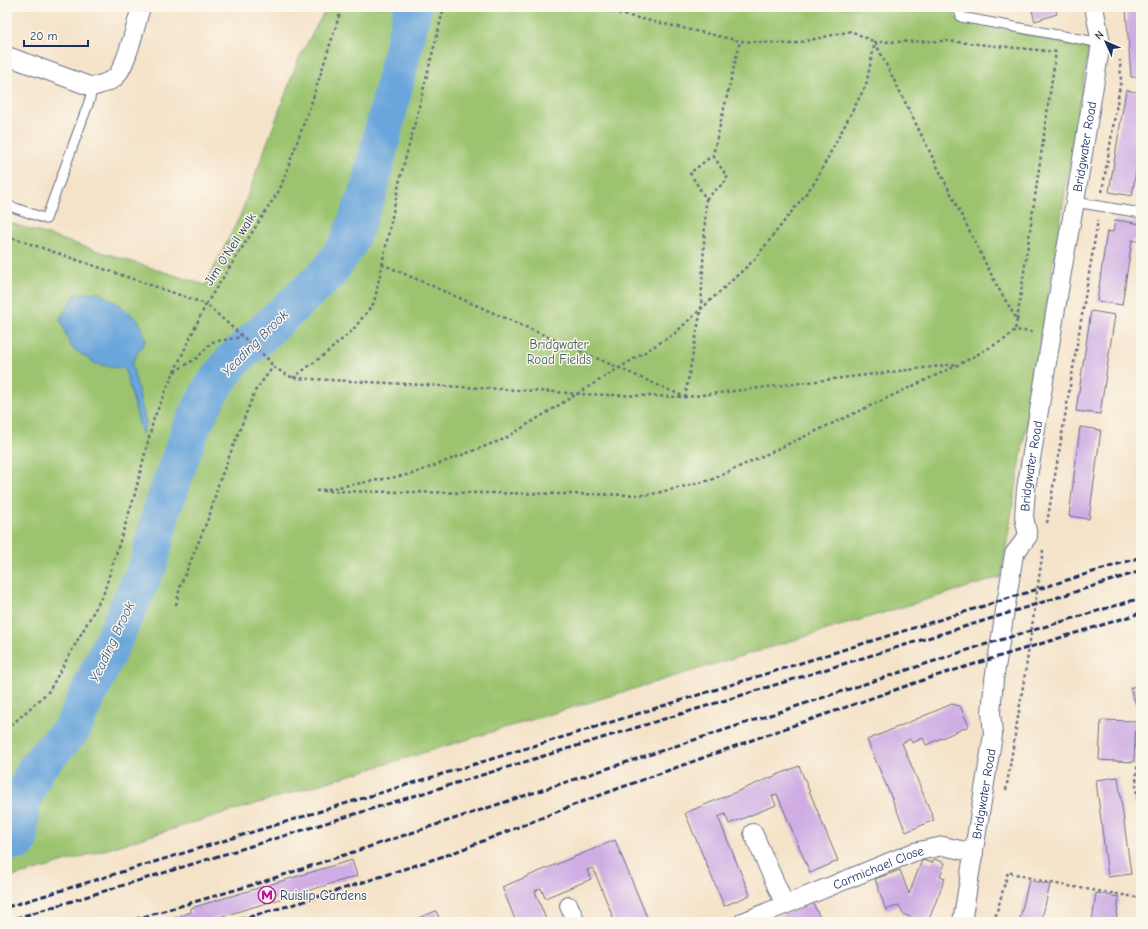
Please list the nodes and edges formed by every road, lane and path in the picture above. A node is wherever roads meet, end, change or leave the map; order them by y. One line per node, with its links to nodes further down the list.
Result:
1 (141, 7): 14 (street)
2 (342, 7): 23 (path, Jim O'Neil walk)
3 (444, 7): 22 (path)
4 (589, 7): 7 (path)
5 (958, 7): 9 (lane)
6 (1094, 7): 9 (street, Bridgwater Road)
7 (740, 41): 8 (path); 15 (path)
8 (874, 42): 10 (path); 24 (path); 25 (path)
9 (1101, 43): 17 (street, Bridgwater Road)
10 (1056, 52): 11 (path); 25 (path)
11 (1062, 53)
12 (7, 56): 14 (street)
13 (1120, 59): 19 (path)
14 (92, 87): 18 (lane)
15 (713, 155): 16 (path); 16 (path)
16 (706, 199): 24 (path)
17 (1076, 202): 19 (lane); 44 (street, Bridgwater Road)
18 (7, 205)
19 (1100, 206): 20 (lane); 36 (path)
20 (1141, 213)
21 (7, 236): 23 (path, Jim O'Neil walk)
22 (382, 264): 31 (path); 33 (path)
23 (206, 304): 28 (path); 32 (path)
24 (701, 309): 31 (path); 35 (path)
25 (1017, 320): 26 (path)
26 (1015, 330): 27 (path); 29 (path)
27 (1035, 332)
28 (243, 337): 30 (path); 32 (path)
29 (960, 364): 34 (path); 35 (path)
30 (273, 367): 33 (path); 38 (path)
31 (620, 368): 34 (path); 35 (path)
32 (174, 372): 40 (path)
33 (293, 378): 34 (path)
34 (577, 394): 35 (path)
35 (685, 396)
36 (1046, 530)
37 (1043, 545): 41 (path)
38 (176, 605)
39 (1141, 720): 43 (path)
40 (7, 729)
41 (1005, 796)
42 (753, 834): 46 (street)
43 (1141, 847)
44 (974, 853): 46 (street, Carmichael Close); 50 (street, Bridgwater Road)
45 (1141, 898): 51 (path)
46 (785, 905): 49 (street, Carmichael Close)
47 (569, 906): 48 (street)
48 (576, 922)
49 (743, 922)
50 (962, 922)
51 (994, 922)

